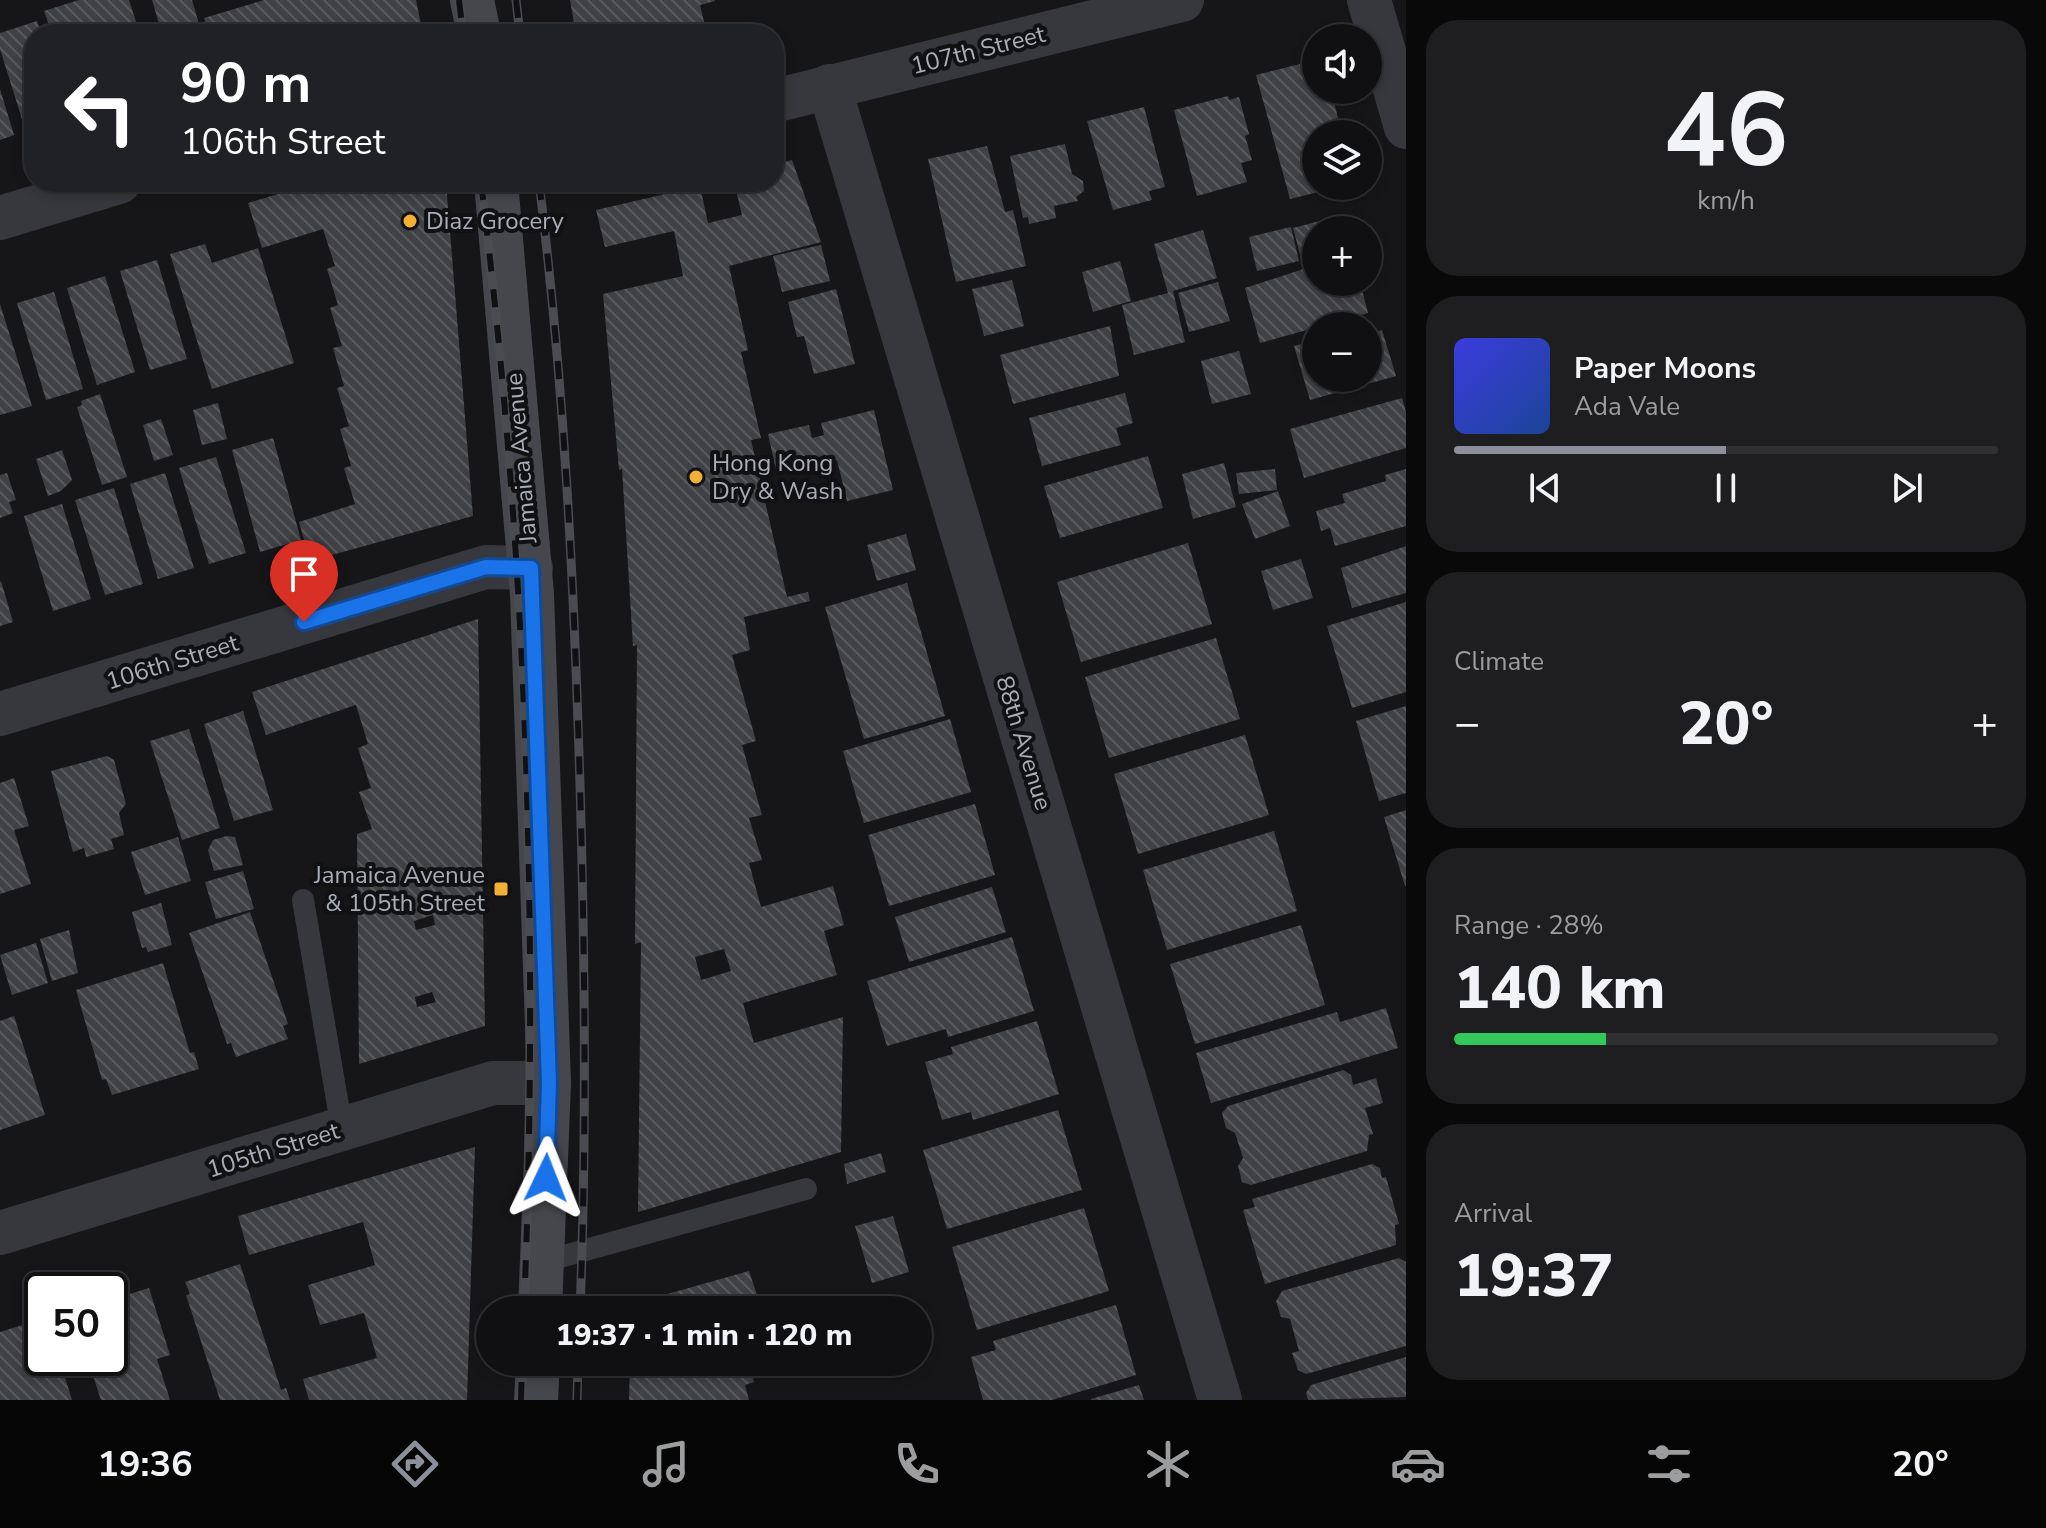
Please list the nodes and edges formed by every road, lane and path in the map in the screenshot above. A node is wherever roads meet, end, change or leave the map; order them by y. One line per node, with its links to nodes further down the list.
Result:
1 (472, 0): 4 (main road)
2 (1182, 0): 5 (street, 107th Street)
3 (1369, 0): 7 (street)
4 (477, 24)
5 (829, 86): 6 (street, 107th Street); 22 (street, 88th Avenue)
6 (784, 98)
7 (1406, 127)
8 (86, 192): 10 (street)
9 (497, 192): 11 (main road, Jamaica Avenue)
10 (0, 218)
11 (531, 568): 12 (street, 106th Street); 14 (main road, Jamaica Avenue)
12 (0, 714)
13 (303, 900): 15 (lane)
14 (549, 1083): 15 (street, 105th Street); 18 (main road, Jamaica Avenue)
15 (342, 1129): 17 (street, 105th Street)
16 (806, 1189): 18 (lane)
17 (0, 1233)
18 (542, 1262): 19 (main road, Jamaica Avenue)
19 (541, 1296)
20 (537, 1376): 21 (main road)
21 (536, 1400)
22 (1220, 1400)

